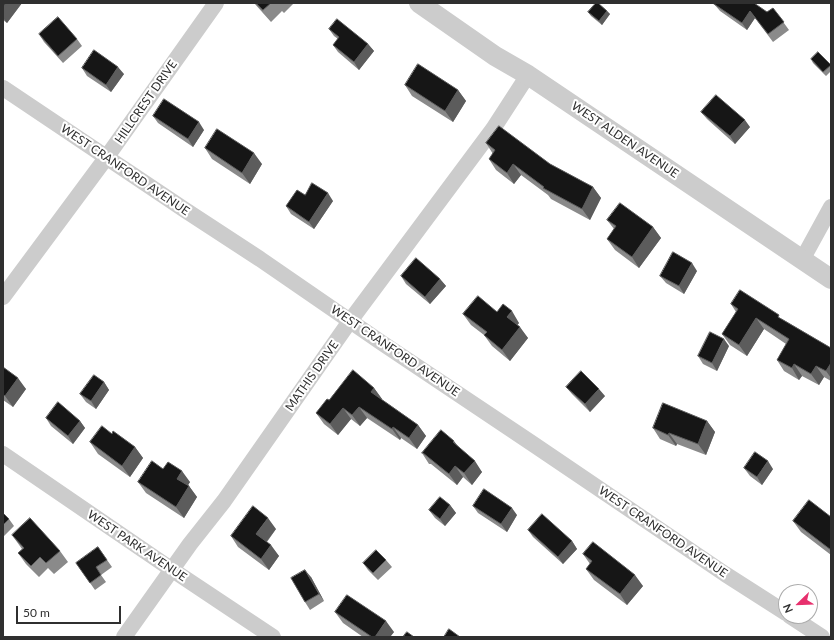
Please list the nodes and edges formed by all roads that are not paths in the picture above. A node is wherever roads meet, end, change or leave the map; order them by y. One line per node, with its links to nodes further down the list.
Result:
1 (216, 3): 5 (street, HILLCREST DRIVE)
2 (419, 3): 3 (street, WEST ALDEN AVENUE)
3 (528, 75): 7 (street, WEST ALDEN AVENUE); 10 (street, MATHIS DRIVE)
4 (3, 88): 5 (street, WEST CRANFORD AVENUE)
5 (106, 158): 9 (street, HILLCREST DRIVE); 10 (street, WEST CRANFORD AVENUE)
6 (831, 207): 7 (street)
7 (802, 260): 8 (street, WEST ALDEN AVENUE)
8 (831, 279)
9 (3, 297)
10 (350, 321): 12 (street, MATHIS DRIVE); 13 (street, WEST CRANFORD AVENUE)
11 (3, 454): 12 (street, WEST PARK AVENUE)
12 (171, 570): 15 (street, MATHIS DRIVE); 16 (street, WEST PARK AVENUE)
13 (778, 608)
14 (802, 624): 17 (street)
15 (124, 637)
16 (273, 637)
17 (822, 637)

